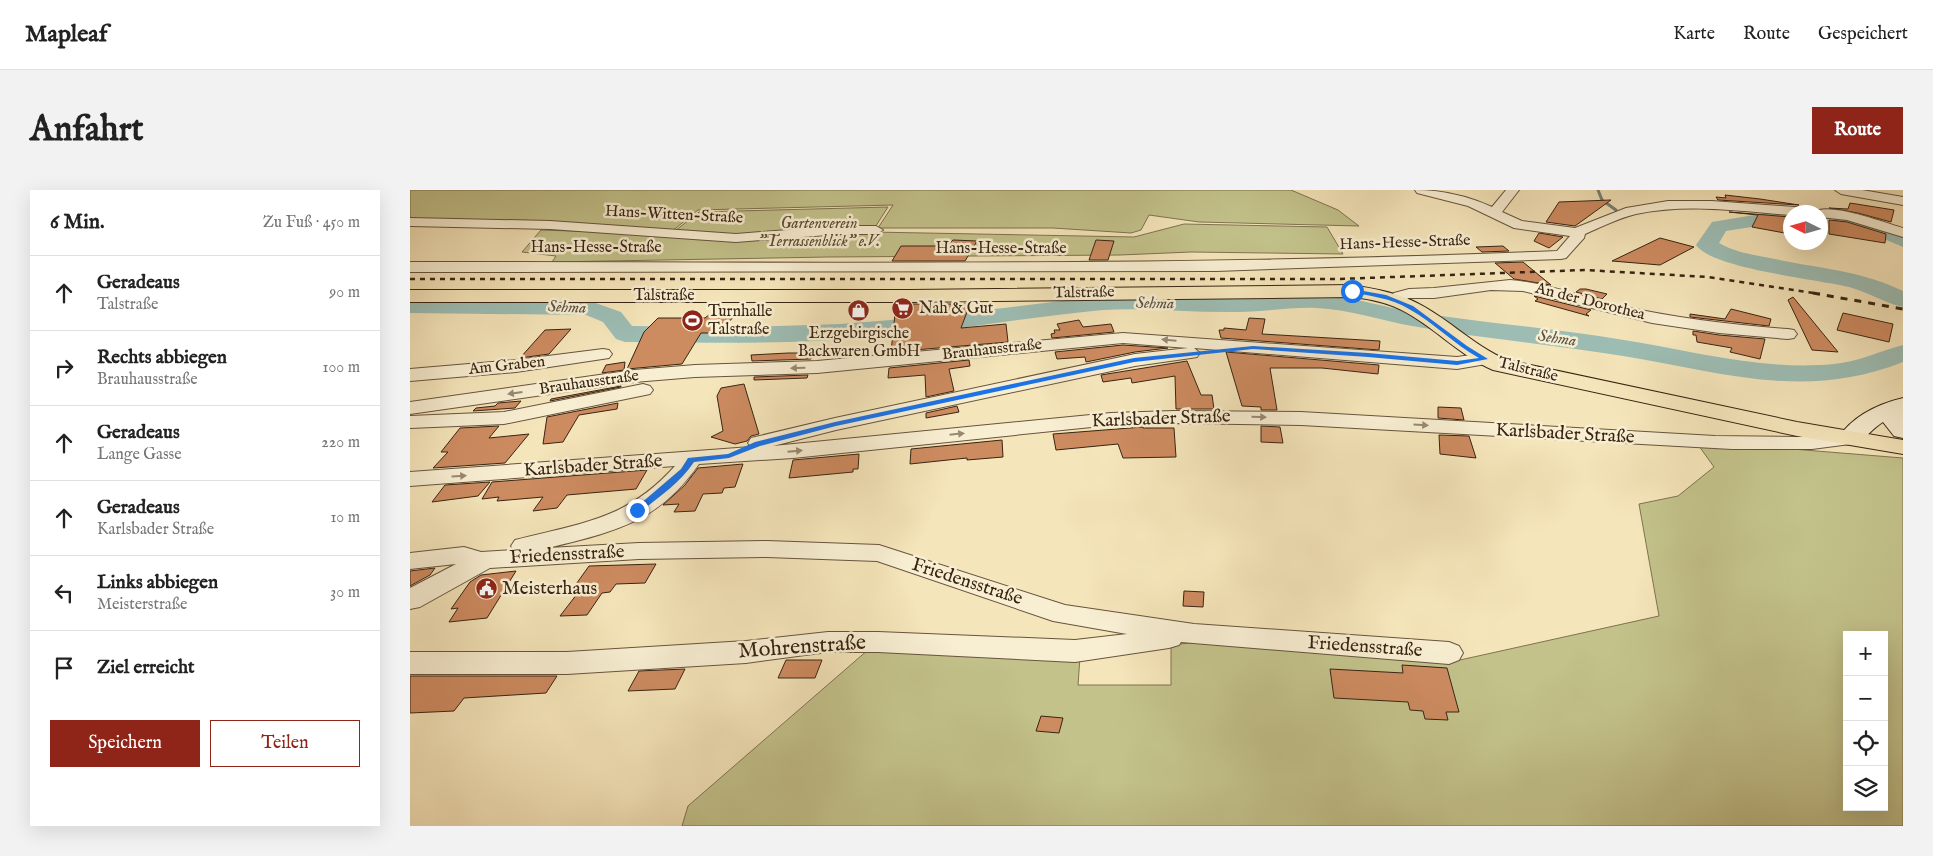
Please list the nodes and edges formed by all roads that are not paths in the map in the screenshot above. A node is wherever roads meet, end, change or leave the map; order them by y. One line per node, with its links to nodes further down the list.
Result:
1 (1421, 190): 6 (street)
2 (1513, 190): 6 (street)
3 (1841, 190): 4 (street)
4 (1903, 201)
5 (1783, 210): 10 (street)
6 (1494, 213): 10 (street)
7 (1828, 215): 11 (street)
8 (410, 222): 9 (street, Hans-Witten-Straße)
9 (876, 230)
10 (1577, 232): 12 (street, Hans-Hesse-Straße)
11 (1903, 233)
12 (410, 267)
13 (410, 296): 14 (main road, Talstraße)
14 (1394, 300): 15 (street, An der Dorothea); 18 (main road, Talstraße)
15 (1788, 334)
16 (1253, 348): 18 (street, Brauhausstraße); 19 (street, Brauhausstraße, one-way to 19); 27 (street)
17 (603, 354): 20 (street, Am Graben)
18 (1485, 359): 25 (main road, Talstraße)
19 (713, 370): 21 (street, Brauhausstraße, one-way to 21); 23 (street)
20 (410, 375)
21 (410, 408)
22 (1897, 408): 24 (main road); 25 (main road)
23 (410, 422)
24 (1903, 431)
25 (1850, 438): 26 (main road, Talstraße); 27 (street, Karlsbader Straße, one-way to 25)
26 (1903, 447)
27 (729, 456): 28 (street, Karlsbader Straße)
28 (691, 460): 29 (street, Karlsbader Straße, one-way to 28); 30 (street)
29 (410, 479)
30 (482, 560): 31 (street); 32 (street); 33 (street, Friedensstraße)
31 (410, 561)
32 (410, 600)
33 (1194, 634): 34 (street, Friedensstraße); 35 (street, Mohrenstraße)
34 (1449, 653)
35 (410, 663)

